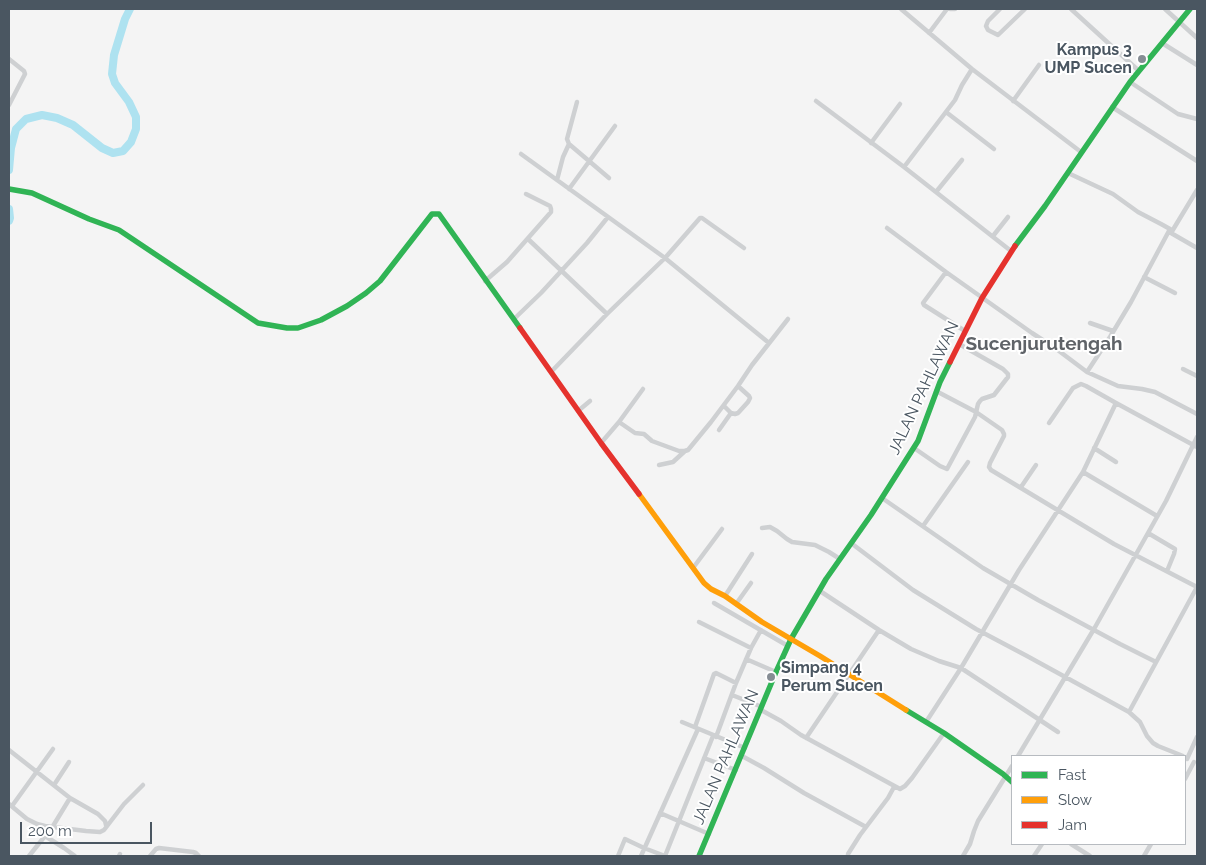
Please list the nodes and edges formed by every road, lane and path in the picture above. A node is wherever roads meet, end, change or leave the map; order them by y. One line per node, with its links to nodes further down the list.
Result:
1 (901, 9): 10 (street)
2 (949, 9): 3 (street); 10 (street)
3 (955, 9)
4 (1000, 9): 5 (street)
5 (1025, 9)
6 (1071, 9): 17 (street)
7 (1165, 9): 9 (street)
8 (1190, 9): 9 (street, JALAN PAHLAWAN)
9 (1179, 22): 11 (street); 12 (street, JALAN PAHLAWAN)
10 (929, 33): 16 (street)
11 (1197, 38)
12 (1162, 42): 14 (street); 17 (street, JALAN PAHLAWAN)
13 (9, 59): 23 (street)
14 (1197, 65)
15 (1039, 66): 20 (street)
16 (972, 69): 20 (street); 25 (street)
17 (1139, 70): 18 (street, JALAN PAHLAWAN)
18 (1130, 82): 24 (street, JALAN PAHLAWAN); 26 (street)
19 (816, 101): 28 (street)
20 (1013, 101): 31 (street)
21 (577, 102): 29 (street)
22 (900, 104): 28 (street)
23 (9, 105)
24 (1112, 107): 31 (street, JALAN PAHLAWAN); 35 (street)
25 (946, 112): 30 (street); 36 (street)
26 (1197, 119)
27 (615, 126): 34 (street)
28 (871, 143): 36 (street)
29 (569, 144): 34 (street); 39 (street)
30 (994, 149)
31 (1081, 152): 37 (street, JALAN PAHLAWAN)
32 (521, 154): 39 (street)
33 (962, 160): 43 (street)
34 (589, 161): 38 (street); 41 (street)
35 (1197, 161)
36 (904, 167): 43 (street)
37 (1068, 173): 48 (street); 53 (street, JALAN PAHLAWAN)
38 (609, 178)
39 (557, 180): 41 (street)
40 (9, 189): 58 (street)
41 (569, 189): 45 (street)
42 (1197, 190): 48 (street)
43 (936, 192): 49 (street)
44 (526, 194): 50 (street)
45 (608, 217): 54 (street); 55 (street)
46 (1008, 217): 49 (street)
47 (887, 228): 56 (street)
48 (1170, 231): 52 (street); 57 (street)
49 (993, 236): 53 (street)
50 (528, 239): 55 (street); 58 (street)
51 (744, 248): 54 (street)
52 (1197, 248)
53 (1011, 251): 60 (street, JALAN PAHLAWAN)
54 (665, 258): 61 (street); 67 (street)
55 (561, 271): 61 (street); 63 (street)
56 (946, 272): 60 (street); 65 (street)
57 (1144, 277): 59 (street); 66 (street)
58 (485, 281): 63 (street)
59 (1175, 293)
60 (982, 298): 65 (street, JALAN PAHLAWAN); 71 (street)
61 (607, 314): 70 (street)
62 (788, 319): 67 (street)
63 (514, 320): 70 (street)
64 (1090, 323): 66 (street)
65 (965, 331): 68 (street, JALAN PAHLAWAN)
66 (1114, 331): 71 (street)
67 (768, 343): 73 (street)
68 (959, 344): 75 (street, JALAN PAHLAWAN); 80 (street)
69 (1183, 369): 72 (street)
70 (551, 372): 79 (street)
71 (1087, 372): 82 (street)
72 (1197, 376)
73 (738, 386): 78 (street); 81 (street)
74 (643, 389): 83 (street)
75 (936, 391): 80 (street); 89 (street, JALAN PAHLAWAN)
76 (590, 400): 79 (street)
77 (1116, 404): 84 (street); 88 (street); 90 (street)
78 (724, 406): 81 (street); 91 (street)
79 (578, 411): 87 (street)
80 (976, 412): 89 (street); 97 (street)
81 (731, 413): 85 (street)
82 (1197, 414)
83 (619, 422): 87 (street); 91 (street)
84 (1049, 423)
85 (719, 430)
86 (1197, 437): 88 (street)
87 (601, 443): 109 (street)
88 (1195, 446): 100 (street)
89 (914, 448): 98 (street, JALAN PAHLAWAN)
90 (1094, 448): 93 (street); 96 (street)
91 (685, 451): 94 (street)
92 (968, 462): 101 (street)
93 (1116, 462)
94 (659, 465)
95 (1036, 465): 97 (street)
96 (1083, 472): 99 (street); 100 (street)
97 (1021, 487): 99 (street)
98 (882, 498): 101 (street); 105 (street, JALAN PAHLAWAN)
99 (1059, 510): 107 (street); 112 (street)
100 (1157, 516): 104 (street)
101 (923, 526): 112 (street)
102 (722, 528): 109 (street)
103 (762, 528): 108 (street)
104 (1148, 533): 107 (street); 110 (street)
105 (851, 543): 108 (street, JALAN PAHLAWAN); 121 (street)
106 (752, 554): 114 (street)
107 (1136, 555): 110 (street); 120 (street)
108 (840, 559): 113 (street, JALAN PAHLAWAN)
109 (693, 568): 114 (street)
110 (1167, 572): 126 (street)
111 (751, 583): 116 (street)
112 (1010, 584): 120 (street); 121 (street)
113 (820, 591): 119 (street); 122 (street, JALAN PAHLAWAN)
114 (725, 596): 116 (street)
115 (714, 603): 118 (street)
116 (736, 604): 122 (street)
117 (699, 622): 124 (street)
118 (761, 630): 123 (street); 124 (street)
119 (879, 630): 127 (street); 129 (street)
120 (1094, 630): 126 (street); 130 (street)
121 (982, 632): 127 (street); 130 (street)
122 (791, 639): 123 (street, JALAN PAHLAWAN); 129 (street)
123 (788, 646): 128 (street, JALAN PAHLAWAN)
124 (751, 648): 125 (street)
125 (746, 659): 128 (street); 131 (street)
126 (1156, 662): 134 (street)
127 (960, 668): 135 (street); 137 (street)
128 (776, 672): 133 (street, JALAN PAHLAWAN)
129 (848, 673): 137 (street); 143 (street)
130 (1066, 677): 134 (street); 135 (street)
131 (736, 683): 132 (street); 138 (street)
132 (732, 695): 133 (street); 141 (street)
133 (761, 709): 143 (street); 144 (street, JALAN PAHLAWAN)
134 (1129, 712): 148 (street)
135 (1040, 720): 139 (street); 147 (street)
136 (682, 722): 138 (street)
137 (926, 722): 140 (street)
138 (696, 728): 141 (street); 165 (street)
139 (1058, 732)
140 (944, 733): 157 (street); 162 (street)
141 (715, 736): 144 (street); 151 (street)
142 (1197, 737): 149 (street)
143 (806, 738): 162 (street)
144 (745, 748): 150 (street, JALAN PAHLAWAN)
145 (54, 749): 156 (street)
146 (9, 750): 156 (street)
147 (1019, 755)
148 (1180, 755)
149 (1186, 755)
150 (742, 756): 155 (street, JALAN PAHLAWAN); 170 (street)
151 (704, 758): 155 (street); 166 (street)
152 (69, 762): 160 (street)
153 (1196, 763): 158 (street)
154 (1011, 768): 157 (street)
155 (736, 770): 171 (street, JALAN PAHLAWAN)
156 (37, 772): 160 (street); 164 (street)
157 (1006, 776): 159 (street); 186 (street)
158 (1186, 778)
159 (1011, 781)
160 (54, 785): 163 (street)
161 (143, 785): 167 (street)
162 (894, 787): 170 (street)
163 (70, 798): 167 (street); 169 (street)
164 (10, 805): 168 (street)
165 (660, 813): 166 (street); 176 (street)
166 (680, 821): 171 (street); 184 (street)
167 (106, 825): 169 (street)
168 (45, 826): 169 (street); 172 (street)
169 (52, 826)
170 (866, 828): 177 (street)
171 (709, 834): 185 (street, JALAN PAHLAWAN)
172 (45, 836): 178 (street); 179 (street)
173 (1041, 845): 187 (street)
174 (1073, 845): 188 (street)
175 (1150, 845): 189 (street)
176 (644, 848): 182 (street); 183 (street); 184 (street)
177 (848, 854)
178 (29, 856)
179 (75, 856)
180 (150, 856): 181 (street)
181 (199, 856)
182 (618, 856)
183 (641, 856)
184 (665, 856)
185 (699, 856)
186 (964, 856)
187 (1034, 856)
188 (1090, 856)
189 (1144, 856)

